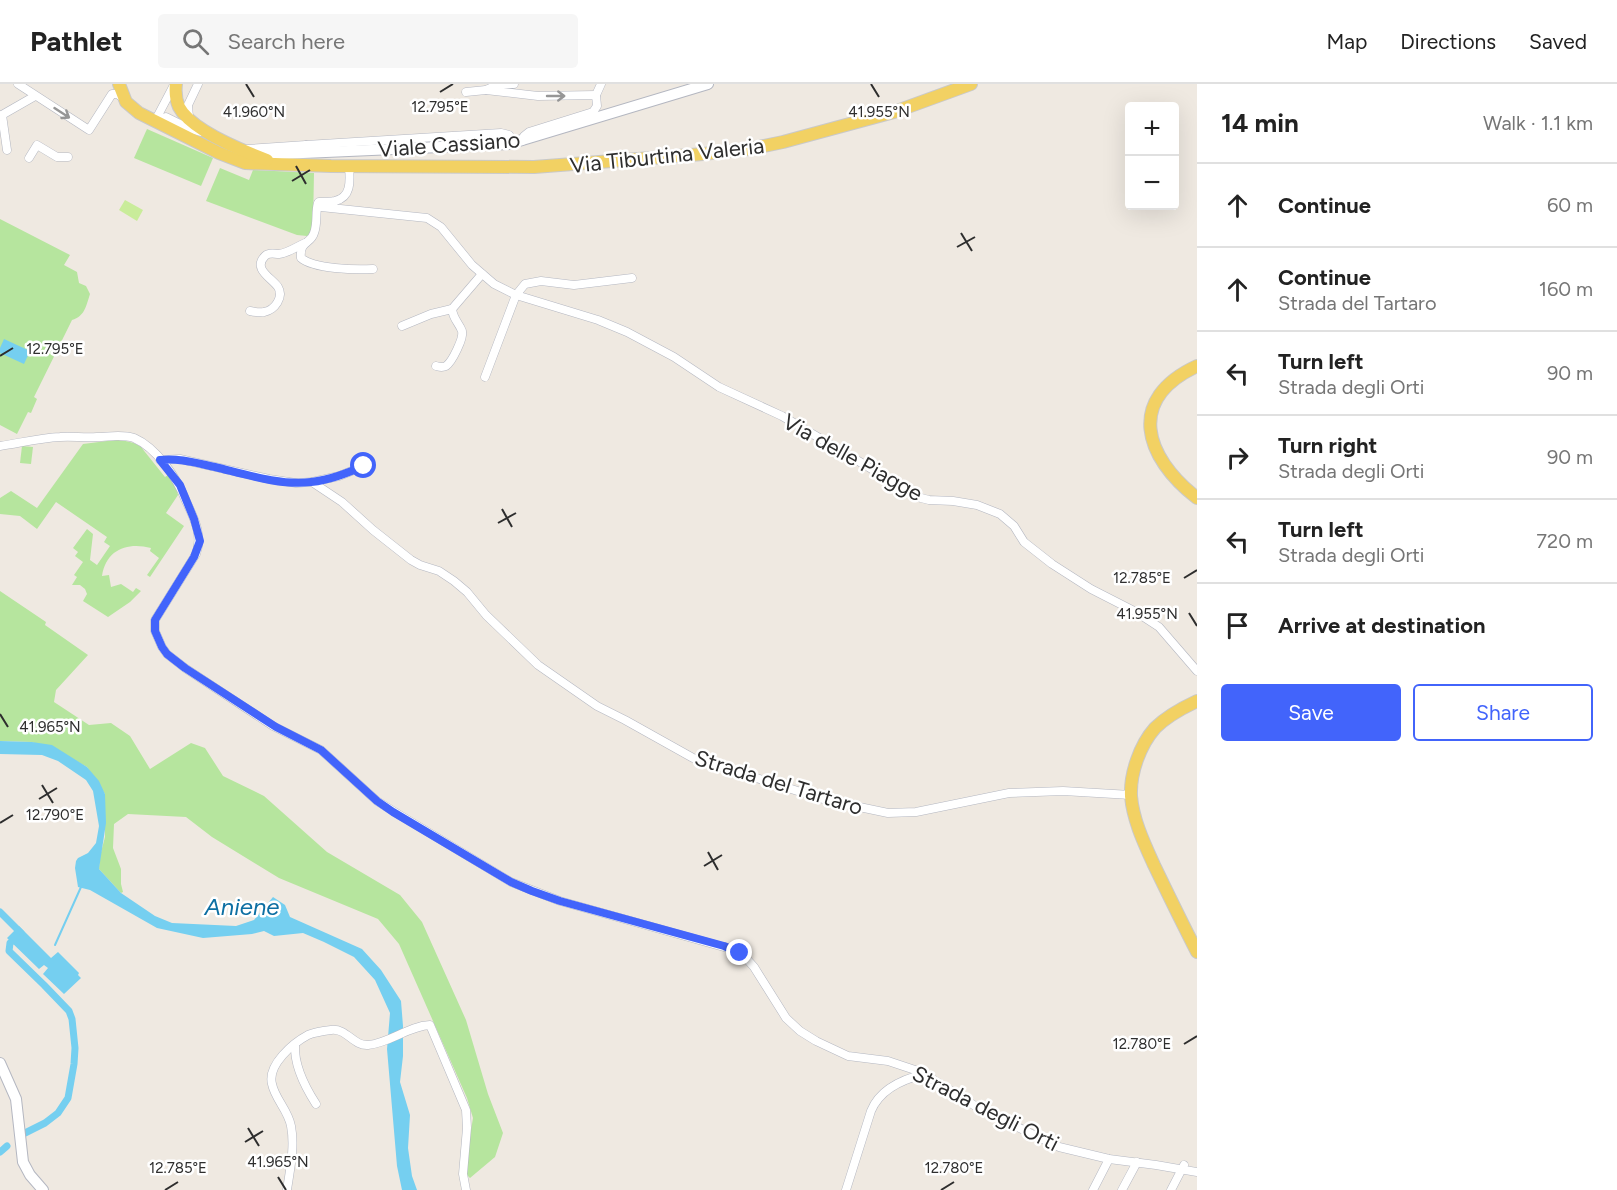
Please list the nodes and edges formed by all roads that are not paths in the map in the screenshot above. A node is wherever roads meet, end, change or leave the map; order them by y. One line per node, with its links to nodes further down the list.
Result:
1 (18, 84): 12 (street)
2 (119, 84): 13 (main road)
3 (176, 84): 14 (main road)
4 (198, 84): 14 (street)
5 (514, 84): 9 (street)
6 (601, 84): 11 (street)
7 (708, 84): 18 (street, Viale Cassiano)
8 (971, 84): 27 (main road, Via Tiburtina Valeria)
9 (486, 90): 10 (street); 11 (street, one-way to 11)
10 (466, 92)
11 (596, 95): 18 (street)
12 (35, 96): 13 (street, one-way to 13); 15 (street)
13 (125, 99): 16 (main road, Via Tiburtina Valeria)
14 (180, 108): 16 (street); 17 (main road)
15 (1, 115): 21 (street)
16 (158, 122): 17 (street); 22 (main road, Via Tiburtina Valeria)
17 (214, 136): 19 (main road); 22 (main road)
18 (519, 142): 20 (street, Viale Cassiano)
19 (242, 149): 20 (street); 23 (main road)
20 (302, 149): 23 (street, Viale Cassiano)
21 (7, 150)
22 (224, 155): 23 (main road); 26 (main road, Via Tiburtina Valeria)
23 (254, 155): 26 (main road)
24 (68, 157): 25 (street)
25 (29, 158)
26 (277, 164): 27 (main road, Via Tiburtina Valeria)
27 (351, 166): 28 (street)
28 (318, 203): 29 (street); 31 (street, Via delle Piagge)
29 (304, 243): 30 (street); 35 (street)
30 (373, 269)
31 (482, 274): 33 (street, Via delle Piagge); 34 (street)
32 (632, 278): 33 (street)
33 (516, 295): 39 (street); 45 (street, Via delle Piagge)
34 (453, 309): 36 (street); 37 (street)
35 (250, 311)
36 (402, 326)
37 (436, 366)
38 (1197, 366): 44 (main road)
39 (485, 377)
40 (0, 446): 41 (street, Strada degli Orti)
41 (160, 460): 43 (street); 51 (street, Strada degli Orti)
42 (364, 466): 43 (street)
43 (312, 482): 47 (street, Strada del Tartaro)
44 (1197, 498)
45 (1197, 671)
46 (1197, 700): 47 (main road)
47 (1131, 795): 48 (main road)
48 (1197, 952)
49 (295, 1045): 52 (street); 58 (street); 59 (street)
50 (0, 1063): 57 (street)
51 (925, 1074): 53 (street, Strada degli Orti); 60 (street)
52 (316, 1104)
53 (1110, 1159): 54 (street, Strada degli Orti); 61 (street)
54 (1137, 1162): 55 (street, Strada degli Orti); 62 (street)
55 (1183, 1166): 56 (street, Strada degli Orti); 63 (street)
56 (1197, 1172)
57 (43, 1190)
58 (287, 1190)
59 (466, 1190)
60 (846, 1190)
61 (1093, 1190)
62 (1122, 1190)
63 (1171, 1190)

